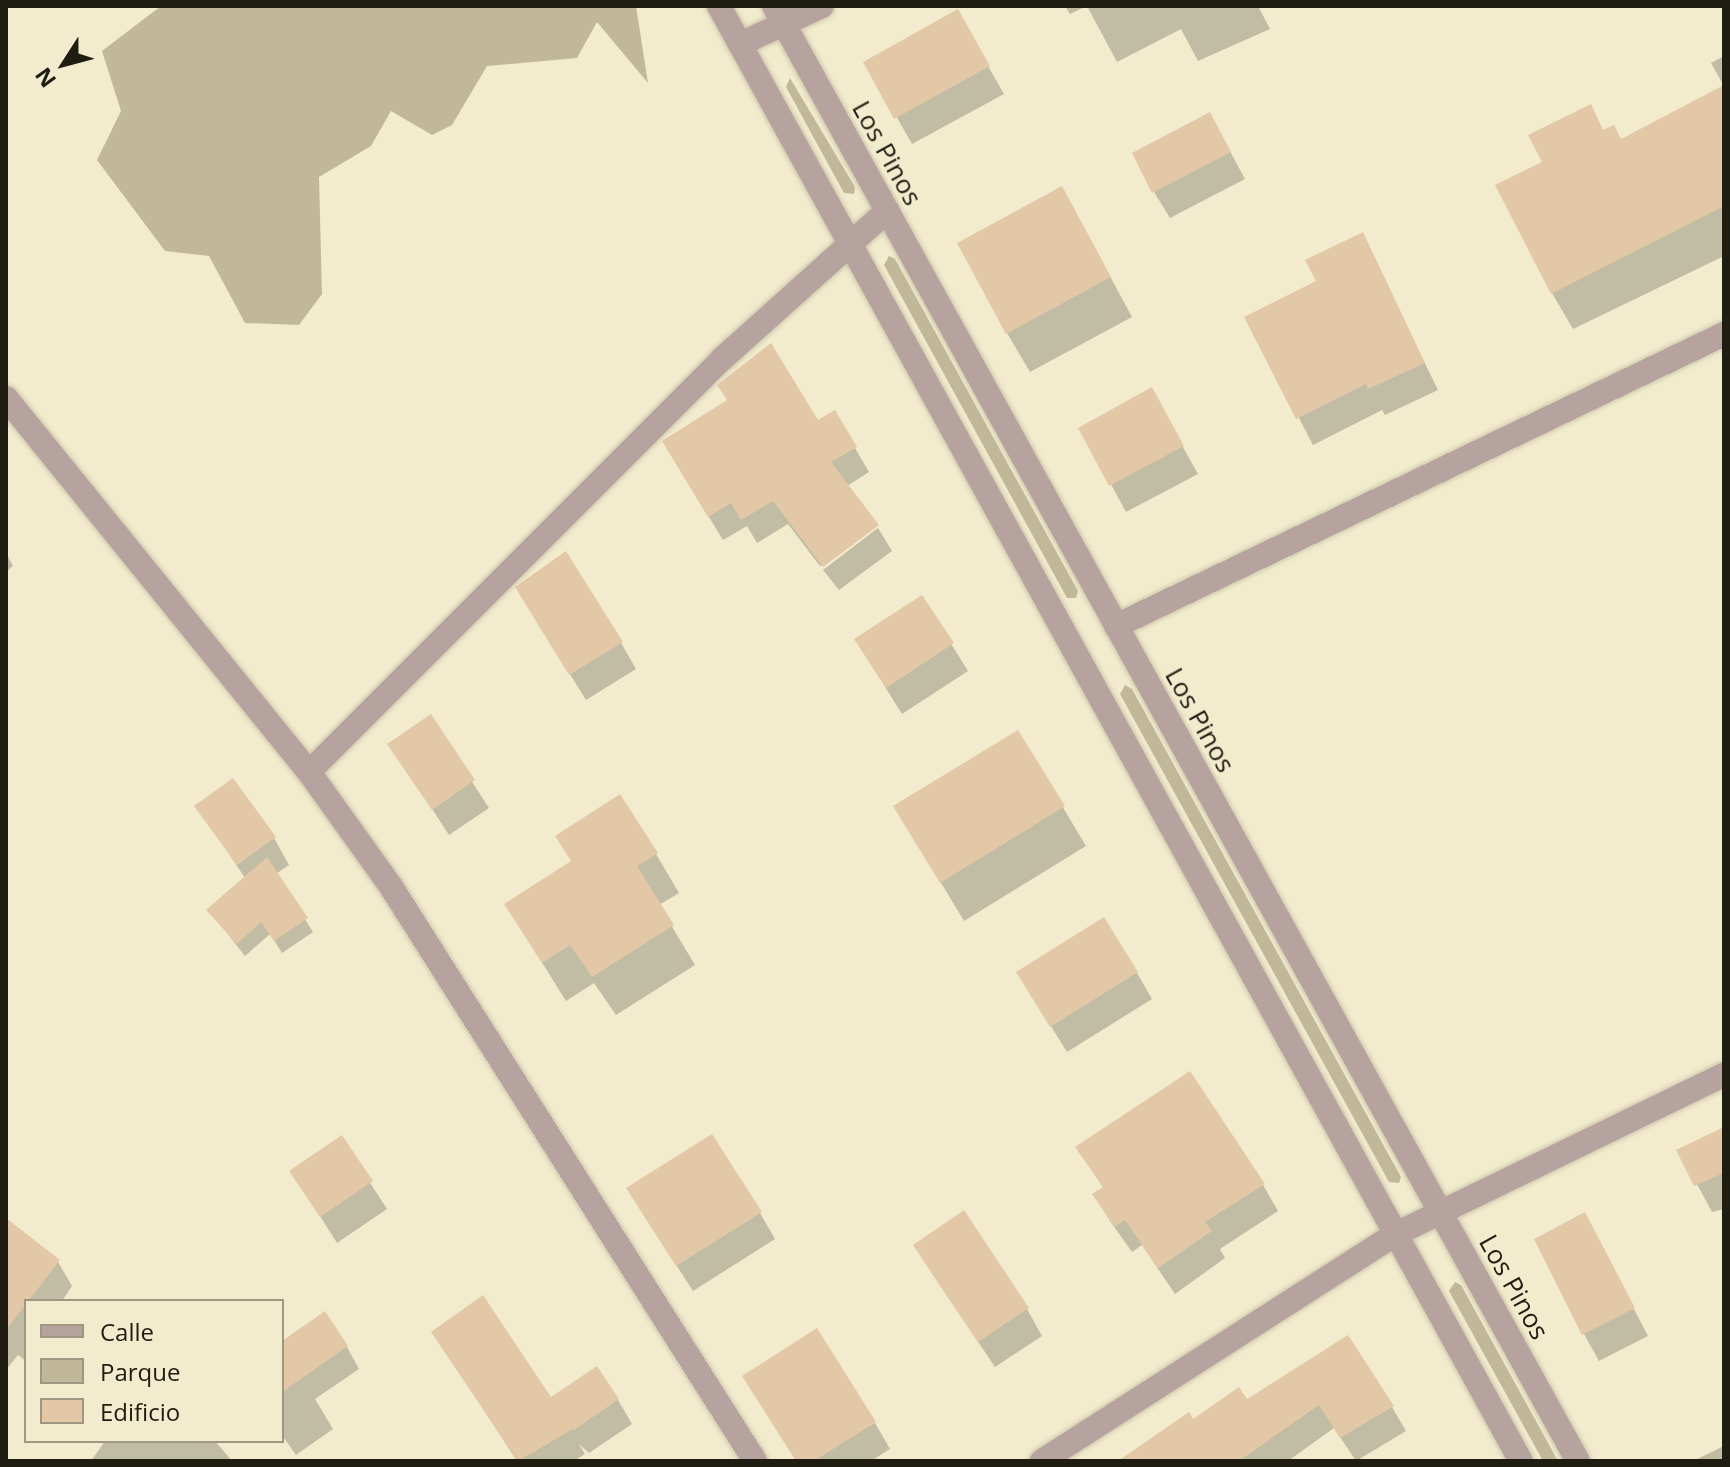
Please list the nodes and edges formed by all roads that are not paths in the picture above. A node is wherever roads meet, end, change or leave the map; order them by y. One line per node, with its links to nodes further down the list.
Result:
1 (719, 6): 4 (street)
2 (822, 6): 3 (street)
3 (779, 15): 4 (street); 5 (street, Los Pinos)
4 (740, 44): 6 (street)
5 (887, 211): 6 (street); 9 (street, Los Pinos)
6 (851, 246): 10 (street); 13 (street)
7 (1724, 334): 9 (street)
8 (6, 398): 10 (street)
9 (1116, 626): 12 (street, Los Pinos)
10 (309, 772): 14 (street)
11 (1724, 1075): 12 (street)
12 (1441, 1213): 13 (street); 17 (street, Los Pinos)
13 (1396, 1234): 15 (street); 16 (street)
14 (755, 1461)
15 (1042, 1461)
16 (1521, 1461)
17 (1578, 1461)

